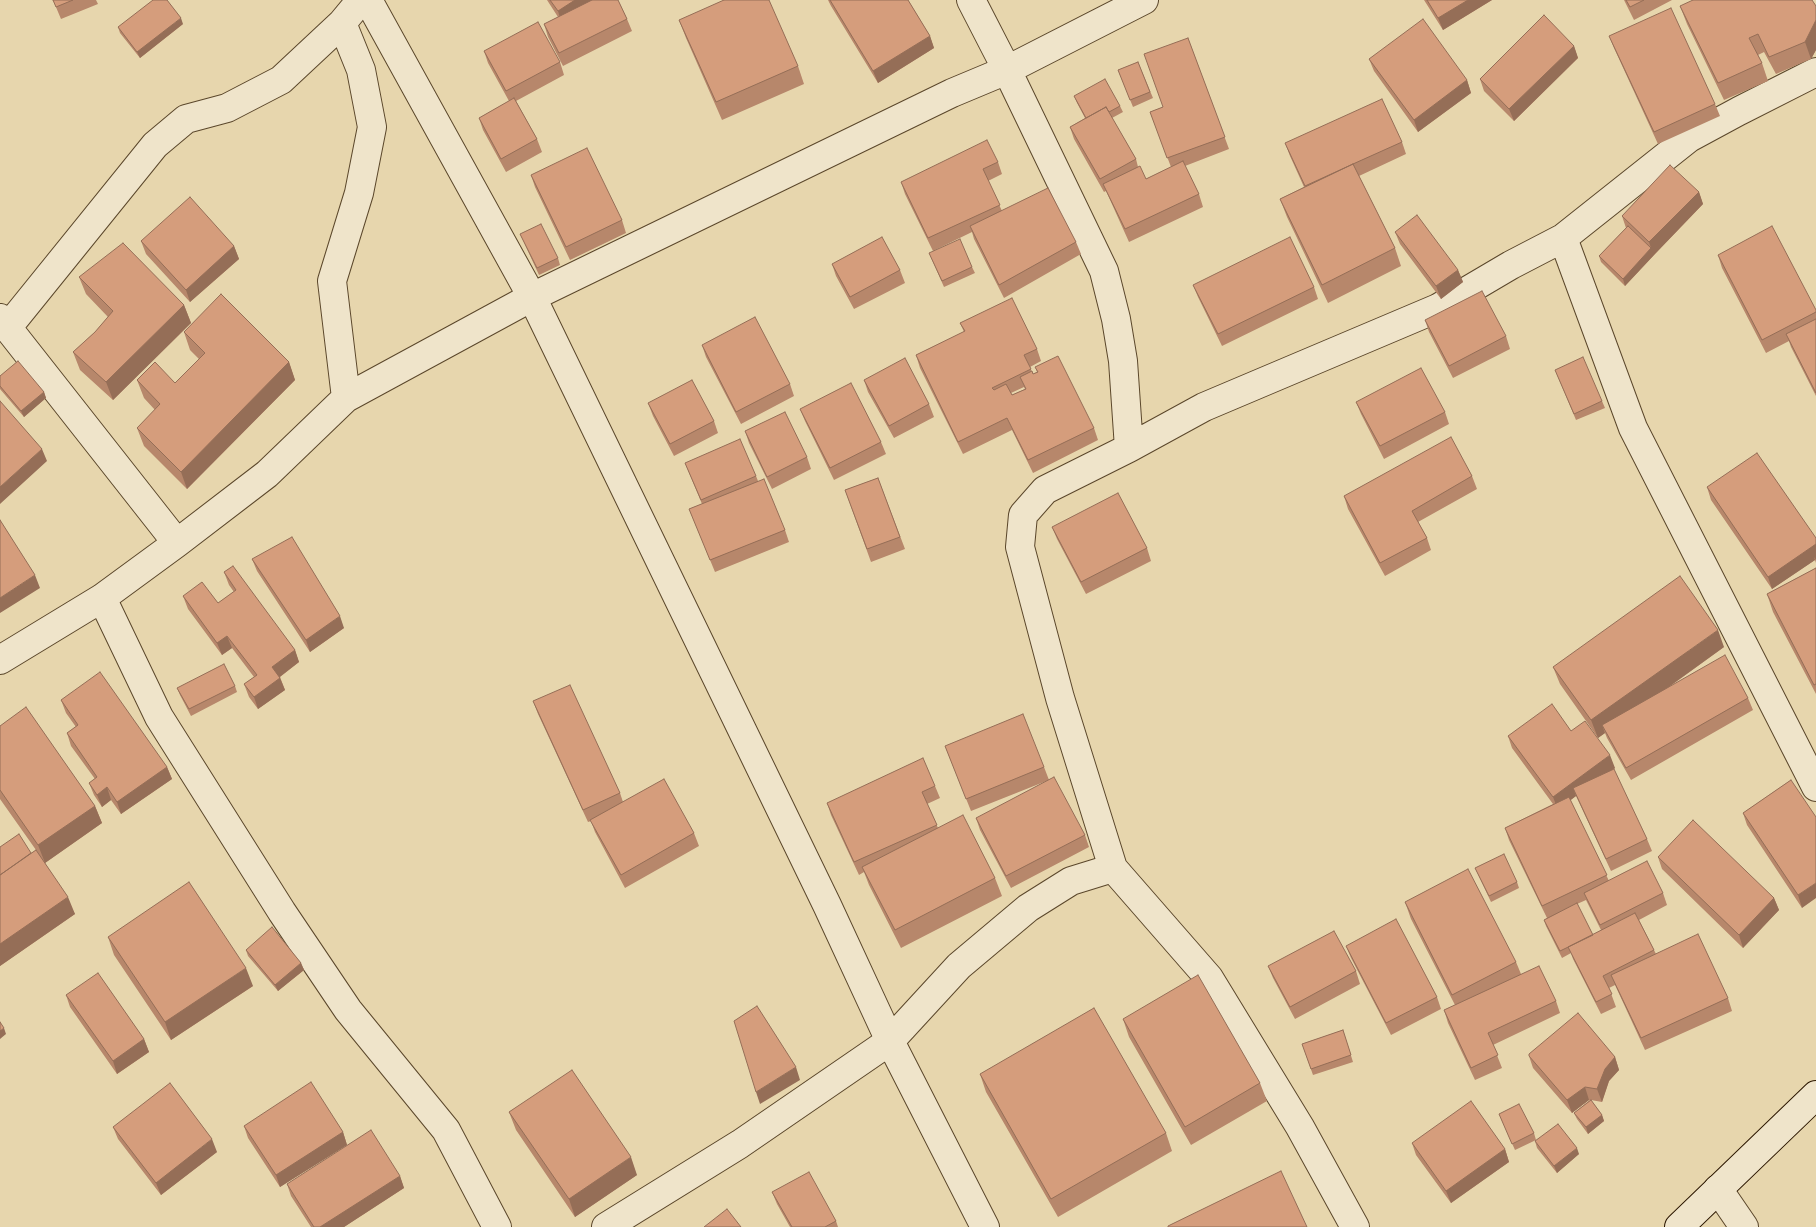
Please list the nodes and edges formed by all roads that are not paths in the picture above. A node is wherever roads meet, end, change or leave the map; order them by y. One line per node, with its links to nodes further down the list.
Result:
1 (361, 0): 5 (street)
2 (368, 0): 9 (street)
3 (970, 0): 6 (street)
4 (1144, 0): 6 (street)
5 (342, 23): 10 (street); 11 (street)
6 (1007, 70): 9 (street); 12 (street)
7 (1816, 72): 8 (street)
8 (1563, 238): 12 (street); 16 (street)
9 (532, 297): 11 (street); 18 (street)
10 (4, 322): 13 (street)
11 (346, 398): 13 (street)
12 (1129, 448): 17 (street)
13 (177, 543): 14 (street)
14 (102, 598): 15 (street); 21 (street)
15 (0, 660)
16 (1816, 787)
17 (1112, 868): 18 (street); 24 (street)
18 (890, 1041): 22 (street); 23 (street)
19 (1816, 1095): 20 (street)
20 (1718, 1189): 25 (street); 26 (street)
21 (497, 1227)
22 (606, 1227)
23 (985, 1227)
24 (1355, 1227)
25 (1679, 1227)
26 (1744, 1227)

